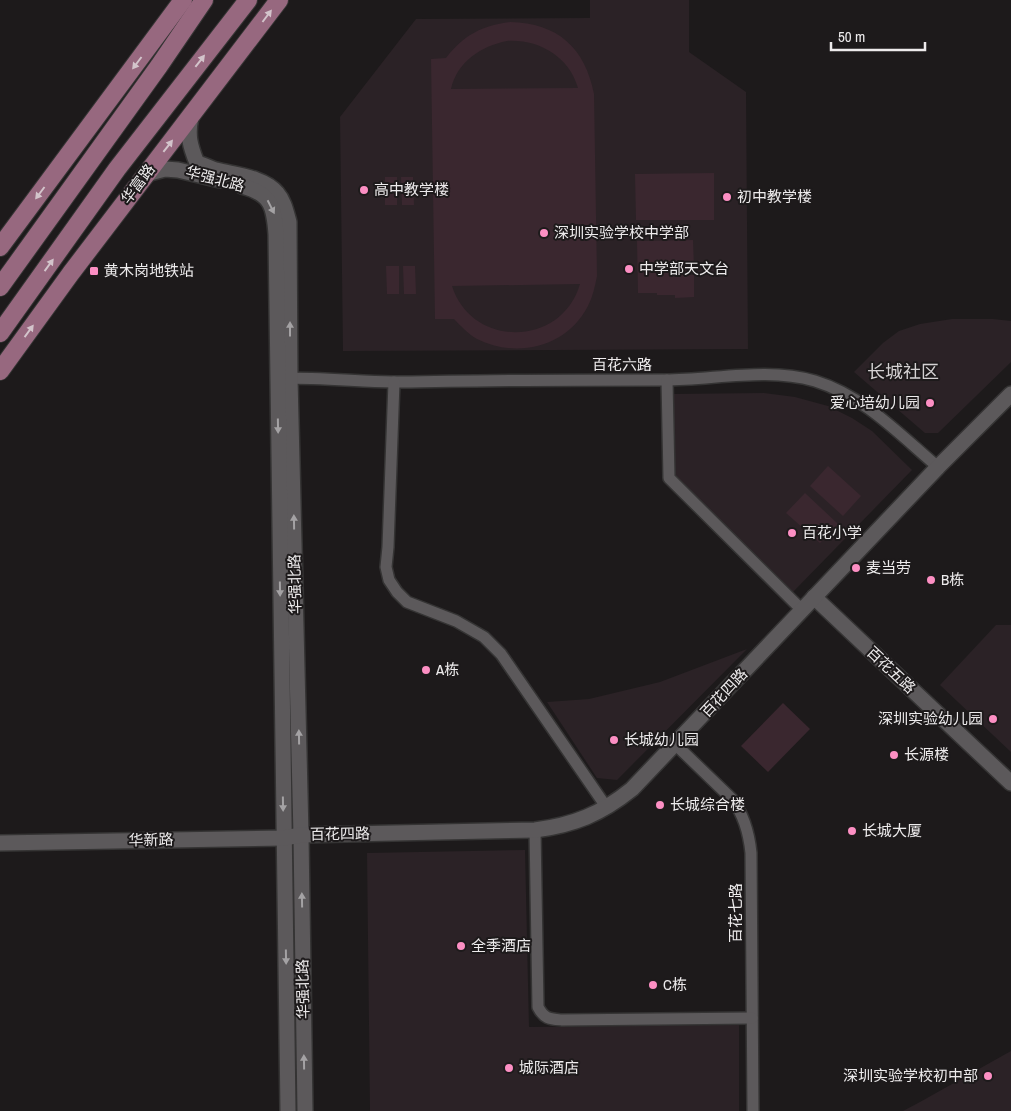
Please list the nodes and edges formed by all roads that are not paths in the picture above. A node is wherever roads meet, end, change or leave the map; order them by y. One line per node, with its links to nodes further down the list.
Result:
1 (164, 0): 6 (main road)
2 (183, 0): 6 (main road)
3 (204, 0): 10 (main road)
4 (248, 0): 11 (main road, 华富路, one-way to 4)
5 (279, 0): 7 (main road, 华富路, one-way to 5)
6 (166, 24): 9 (main road, one-way to 9)
7 (191, 117): 8 (main road, 华富路, one-way to 7); 13 (main road, 华强北路, one-way to 7)
8 (146, 174): 12 (main road, 华富路, one-way to 8); 13 (main road, 华强北路, one-way to 13)
9 (0, 247)
10 (0, 287)
11 (0, 333)
12 (0, 371)
13 (284, 378): 15 (street, 百花六路); 24 (main road, 华强北路, one-way to 13); 25 (main road, 华强北路, one-way to 25)
14 (668, 380): 15 (street, 百花六路); 17 (street, 百花六路); 19 (street)
15 (394, 382): 22 (street)
16 (1011, 394): 17 (main road, 百花四路)
17 (938, 467): 18 (main road, 百花四路)
18 (814, 597): 19 (main road, 百花四路); 21 (main road, 百花五路)
19 (802, 610): 20 (main road, 百花四路)
20 (675, 744): 22 (main road, 百花四路); 27 (street, 百花七路)
21 (1011, 783)
22 (607, 808): 23 (main road, 百花四路)
23 (535, 830): 24 (main road, 百花四路); 27 (street)
24 (301, 835): 25 (main road, 华新路); 29 (main road, 华强北路, one-way to 24)
25 (284, 838): 26 (main road, 华新路); 28 (main road, 华强北路, one-way to 28)
26 (0, 843)
27 (752, 1018): 30 (street, 百花七路)
28 (288, 1111)
29 (304, 1111)
30 (753, 1111)

